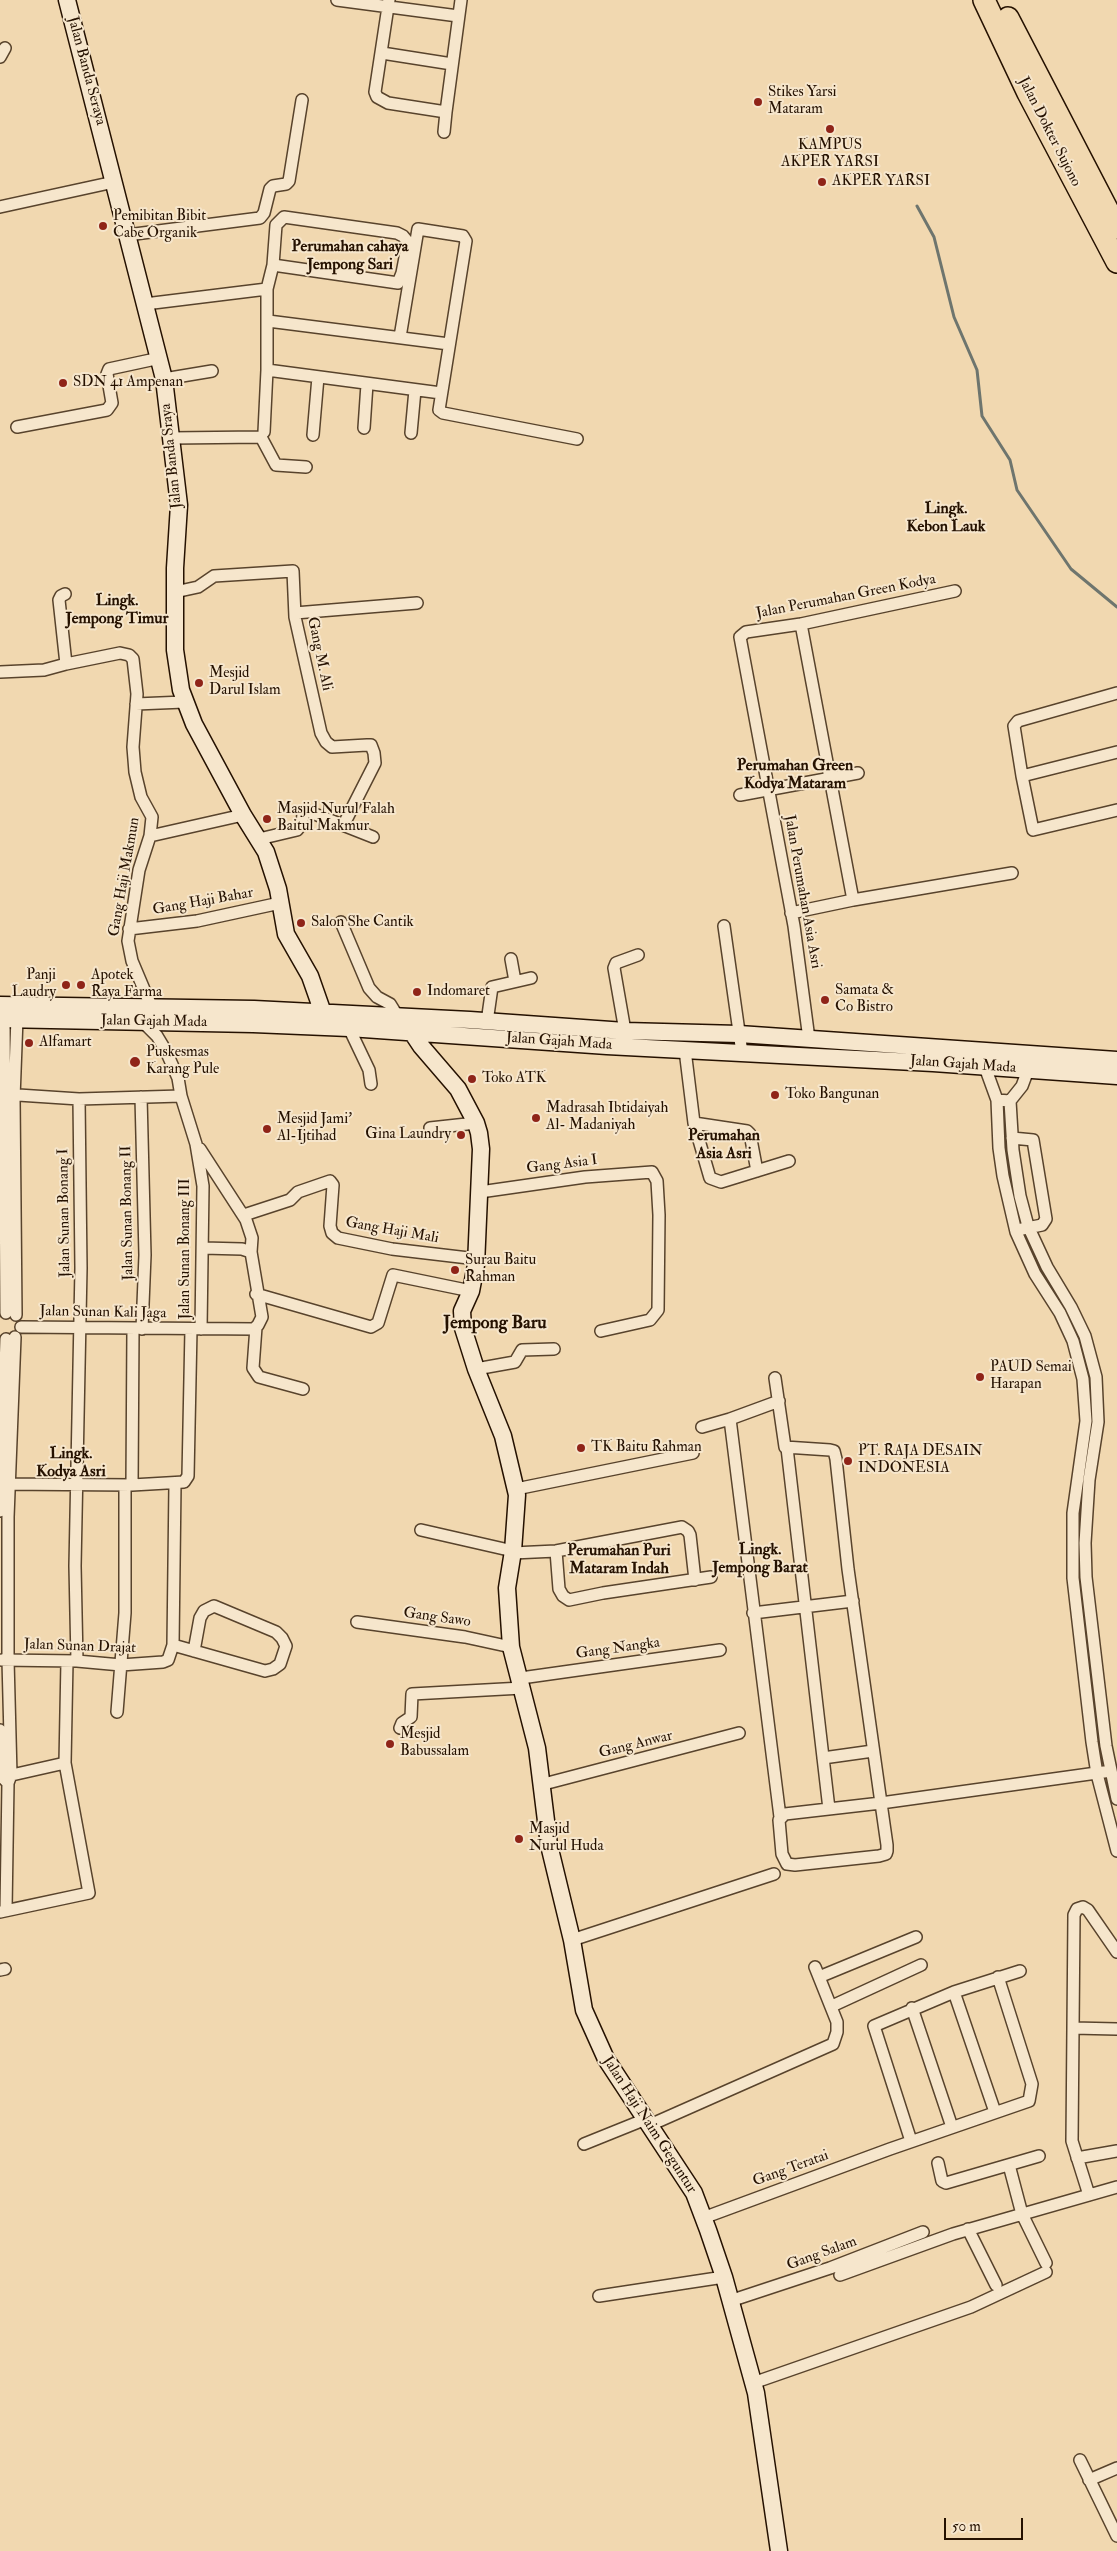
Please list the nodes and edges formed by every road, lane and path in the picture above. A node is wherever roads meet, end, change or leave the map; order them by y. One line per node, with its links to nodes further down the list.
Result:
1 (67, 0): 13 (street, Jalan Banda Seraya)
2 (337, 0): 6 (street)
3 (461, 0): 7 (street)
4 (984, 0): 18 (highway, Jalan Dokter Sujono)
5 (999, 0): 16 (highway)
6 (389, 4): 7 (street); 8 (street)
7 (458, 16): 9 (street)
8 (382, 53): 9 (street); 11 (street)
9 (452, 64): 11 (street)
10 (302, 100): 17 (street)
11 (446, 112): 12 (street)
12 (444, 132)
13 (105, 142): 14 (street, Jalan Banda Sraya)
14 (114, 182): 15 (street); 17 (street, Jalan Banda Sraya)
15 (0, 207)
16 (1117, 228)
17 (127, 235): 21 (street, Jalan Banda Sraya)
18 (1117, 262)
19 (273, 265): 19 (street); 20 (street)
20 (267, 289): 21 (street); 22 (street)
21 (145, 304): 25 (street, Jalan Banda Sraya)
22 (268, 321): 23 (street); 26 (street)
23 (400, 337): 24 (street); 24 (street)
24 (449, 344): 32 (street)
25 (160, 358): 29 (street, Jalan Banda Sraya); 33 (street)
26 (268, 370): 28 (street); 36 (street)
27 (212, 371): 29 (street)
28 (318, 377): 30 (street); 37 (street)
29 (164, 379): 38 (street, Jalan Banda Sraya)
30 (367, 384): 31 (street); 34 (street)
31 (415, 390): 32 (street); 35 (street)
32 (441, 393): 39 (street)
33 (17, 427)
34 (364, 428)
35 (412, 433)
36 (259, 435): 38 (street); 40 (street)
37 (313, 435)
38 (172, 438): 41 (street, Jalan Banda Sraya)
39 (577, 439)
40 (306, 467)
41 (175, 592): 45 (street, Gang M. Ali); 51 (street, Jalan Banda Sraya)
42 (955, 592): 46 (street, Jalan Perumahan Green Kodya)
43 (65, 594): 48 (street)
44 (417, 604): 45 (street)
45 (295, 613): 61 (street, Gang M. Ali)
46 (801, 624): 47 (street, Jalan Perumahan Green Kodya); 56 (street)
47 (742, 633): 57 (street, Jalan Perumahan Asia Asri)
48 (66, 664): 49 (street); 52 (street, Gang Haji Makmun)
49 (0, 672)
50 (1117, 693): 55 (street)
51 (184, 702): 52 (street); 60 (street, Jalan Banda Sraya)
52 (136, 704): 62 (street, Gang Haji Makmun)
53 (1117, 752): 55 (street)
54 (858, 773): 56 (street)
55 (1022, 776): 59 (street)
56 (829, 779): 57 (street); 66 (street)
57 (768, 789): 58 (street); 68 (street, Jalan Perumahan Asia Asri)
58 (740, 794)
59 (1117, 810)
60 (243, 815): 62 (street); 64 (street, Jalan Banda Sraya)
61 (347, 819): 63 (street); 64 (street)
62 (150, 836): 71 (street, Gang Haji Makmun)
63 (373, 837)
64 (259, 839): 67 (street, Jalan Banda Sraya)
65 (1012, 873): 66 (street)
66 (853, 900): 68 (street)
67 (280, 903): 71 (street, Gang Haji Bahar); 78 (street, Jalan Banda Sraya)
68 (791, 913): 89 (street, Jalan Perumahan Asia Asri)
69 (341, 922): 81 (street)
70 (724, 926): 88 (street)
71 (129, 929): 76 (street, Gang Haji Makmun)
72 (638, 955): 87 (street)
73 (511, 959): 75 (street)
74 (530, 978): 75 (street)
75 (515, 981): 83 (street)
76 (151, 1006): 77 (street, Jalan Gajah Mada); 80 (street, Jalan Gajah Mada)
77 (78, 1013): 79 (street, Jalan Gajah Mada); 82 (street, Jalan Gajah Mada)
78 (323, 1013): 80 (street, Jalan Gajah Mada); 81 (street, Jalan Gajah Mada)
79 (5, 1015): 101 (street)
80 (253, 1016): 82 (street, Jalan Gajah Mada); 84 (street, Jalan Gajah Mada)
81 (398, 1016): 85 (street, Jalan Gajah Mada)
82 (143, 1022): 99 (street, Jalan Sunan Bonang III)
83 (487, 1022): 85 (street, Jalan Gajah Mada); 87 (street, Jalan Gajah Mada)
84 (349, 1028): 86 (street, Jalan Gajah Mada); 98 (street)
85 (470, 1028): 86 (street, Jalan Gajah Mada); 90 (street, Jalan Gajah Mada)
86 (411, 1031): 105 (street, Jalan Haji Naim Geguntur)
87 (625, 1032): 88 (street, Jalan Gajah Mada)
88 (740, 1034): 89 (street, Jalan Gajah Mada); 92 (street)
89 (809, 1040): 91 (street, Jalan Gajah Mada)
90 (685, 1050): 92 (street, Jalan Gajah Mada); 106 (street)
91 (1003, 1052): 93 (street, Jalan Gajah Mada); 95 (street)
92 (742, 1053): 94 (street, Jalan Gajah Mada)
93 (1117, 1060)
94 (985, 1067): 95 (street, Jalan Gajah Mada); 103 (street)
95 (1003, 1068): 96 (street, Jalan Gajah Mada)
96 (1028, 1070): 97 (street, Jalan Gajah Mada); 104 (street)
97 (1117, 1076)
98 (371, 1084)
99 (180, 1096): 100 (street); 109 (street, Jalan Sunan Bonang III)
100 (141, 1097): 102 (street); 128 (street, Jalan Sunan Bonang II)
101 (5, 1098): 102 (street); 124 (street)
102 (79, 1099): 127 (street, Jalan Sunan Bonang I)
103 (997, 1100): 104 (street); 117 (street)
104 (1010, 1100): 108 (street)
105 (476, 1123): 107 (street); 114 (street, Jalan Haji Naim Geguntur)
106 (694, 1123): 113 (street); 113 (street)
107 (430, 1128)
108 (1012, 1138): 111 (street); 112 (street)
109 (196, 1144): 115 (street); 118 (street, Jalan Sunan Bonang III)
110 (789, 1161): 113 (street)
111 (1037, 1164): 112 (street); 116 (street)
112 (1015, 1167): 116 (street)
113 (757, 1170)
114 (480, 1192): 120 (street, Jalan Haji Naim Geguntur); 131 (street, Gang Asia I)
115 (244, 1215): 119 (street); 120 (street, Gang Haji Mali)
116 (1028, 1226): 117 (street); 123 (street)
117 (1016, 1232): 125 (street)
118 (203, 1248): 119 (street); 129 (street, Jalan Sunan Bonang III)
119 (251, 1252): 122 (street)
120 (477, 1259): 121 (street, Jalan Haji Naim Geguntur)
121 (471, 1291): 122 (street); 134 (street, Jalan Haji Naim Geguntur)
122 (256, 1294): 130 (street)
123 (1074, 1313): 125 (street); 152 (street)
124 (7, 1315): 126 (street)
125 (1064, 1320): 153 (street)
126 (21, 1327): 127 (street, Jalan Sunan Kali Jaga); 132 (street)
127 (80, 1327): 128 (street, Jalan Sunan Kali Jaga); 143 (street, Jalan Sunan Bonang I)
128 (137, 1329): 129 (street, Jalan Sunan Kali Jaga); 145 (street, Jalan Sunan Bonang II)
129 (196, 1329): 130 (street, Jalan Sunan Kali Jaga); 144 (street, Jalan Sunan Bonang III)
130 (251, 1329): 136 (street)
131 (602, 1331)
132 (7, 1337): 142 (street)
133 (554, 1349): 134 (street)
134 (476, 1370): 146 (street, Jalan Haji Naim Geguntur)
135 (775, 1378): 137 (street)
136 (303, 1389)
137 (779, 1402): 138 (street); 140 (street)
138 (730, 1418): 139 (street); 157 (street)
139 (702, 1427)
140 (787, 1448): 155 (street); 156 (street)
141 (693, 1453): 146 (street)
142 (4, 1484): 143 (street); 147 (street); 163 (street)
143 (76, 1484): 145 (street); 164 (street, Jalan Sunan Bonang I)
144 (175, 1484): 145 (street); 159 (street)
145 (128, 1485): 165 (street, Jalan Sunan Bonang II)
146 (516, 1489): 150 (street, Jalan Haji Naim Geguntur)
147 (0, 1511)
148 (421, 1530): 150 (street)
149 (556, 1551): 150 (street); 154 (street); 154 (street)
150 (513, 1552): 160 (street, Jalan Haji Naim Geguntur)
151 (711, 1577): 154 (street)
152 (1086, 1577): 153 (street); 174 (street)
153 (1073, 1578): 175 (street)
154 (695, 1580)
155 (853, 1600): 156 (street); 171 (street)
156 (804, 1606): 157 (street); 172 (street)
157 (752, 1613): 181 (street)
158 (357, 1622): 160 (street, Gang Sawo)
159 (173, 1645): 162 (street); 165 (street, Jalan Sunan Drajat)
160 (511, 1647): 166 (street, Jalan Haji Naim Geguntur)
161 (720, 1650): 166 (street, Gang Nangka)
162 (194, 1651): 162 (street)
163 (4, 1660): 164 (street, Jalan Sunan Drajat); 176 (street)
164 (72, 1661): 165 (street, Jalan Sunan Drajat); 173 (street, Jalan Sunan Bonang I)
165 (121, 1665): 167 (street, Jalan Sunan Bonang II)
166 (521, 1683): 168 (street, Gang Nangka); 177 (street, Jalan Haji Naim Geguntur)
167 (117, 1712)
168 (400, 1728)
169 (0, 1730): 176 (street)
170 (739, 1733): 177 (street, Gang Anwar)
171 (874, 1751): 172 (street); 179 (street)
172 (823, 1758): 180 (street)
173 (65, 1763): 176 (street); 184 (street, Jalan Sunan Bonang I)
174 (1111, 1772): 175 (street); 178 (street)
175 (1097, 1774): 179 (street); 182 (street)
176 (5, 1778): 184 (street)
177 (540, 1785): 186 (street, Jalan Haji Naim Geguntur)
178 (1117, 1799)
179 (881, 1803): 180 (street); 181 (street)
180 (829, 1809): 181 (street)
181 (780, 1818)
182 (1117, 1851)
183 (774, 1874): 186 (street)
184 (3, 1911)
185 (916, 1937): 192 (street)
186 (572, 1940): 197 (street, Jalan Haji Naim Geguntur)
187 (1117, 1952): 194 (street)
188 (921, 1965): 192 (street)
189 (1020, 1971): 190 (street)
190 (998, 1977): 191 (street); 196 (street, Gang Teratai)
191 (954, 1992): 193 (street); 196 (street)
192 (832, 2006): 197 (street)
193 (912, 2008): 198 (street); 199 (street)
194 (1073, 2028): 195 (street); 203 (street)
195 (1117, 2029)
196 (995, 2112): 198 (street, Gang Teratai)
197 (644, 2123): 200 (street); 209 (street, Jalan Haji Naim Geguntur)
198 (952, 2127): 199 (street, Gang Teratai)
199 (911, 2141): 209 (street, Gang Teratai)
200 (584, 2144)
201 (1117, 2151): 203 (street)
202 (1039, 2156): 205 (street)
203 (1077, 2158): 207 (street)
204 (938, 2162): 205 (street)
205 (1009, 2165): 208 (street)
206 (1117, 2187): 207 (street)
207 (1089, 2195): 208 (street)
208 (1022, 2214): 210 (street); 217 (street)
209 (703, 2218): 213 (street, Jalan Haji Naim Geguntur)
210 (968, 2230): 212 (street); 214 (street)
211 (923, 2232): 216 (street, Gang Salam)
212 (840, 2276)
213 (719, 2278): 215 (street); 216 (street, Jalan Haji Naim Geguntur)
214 (996, 2284)
215 (599, 2296)
216 (730, 2301): 217 (street, Jalan Haji Naim Geguntur)
217 (753, 2383): 222 (street, Jalan Haji Naim Geguntur)
218 (1080, 2460): 220 (street)
219 (1117, 2468): 220 (street)
220 (1088, 2480): 221 (street)
221 (1116, 2533)
222 (779, 2551)

